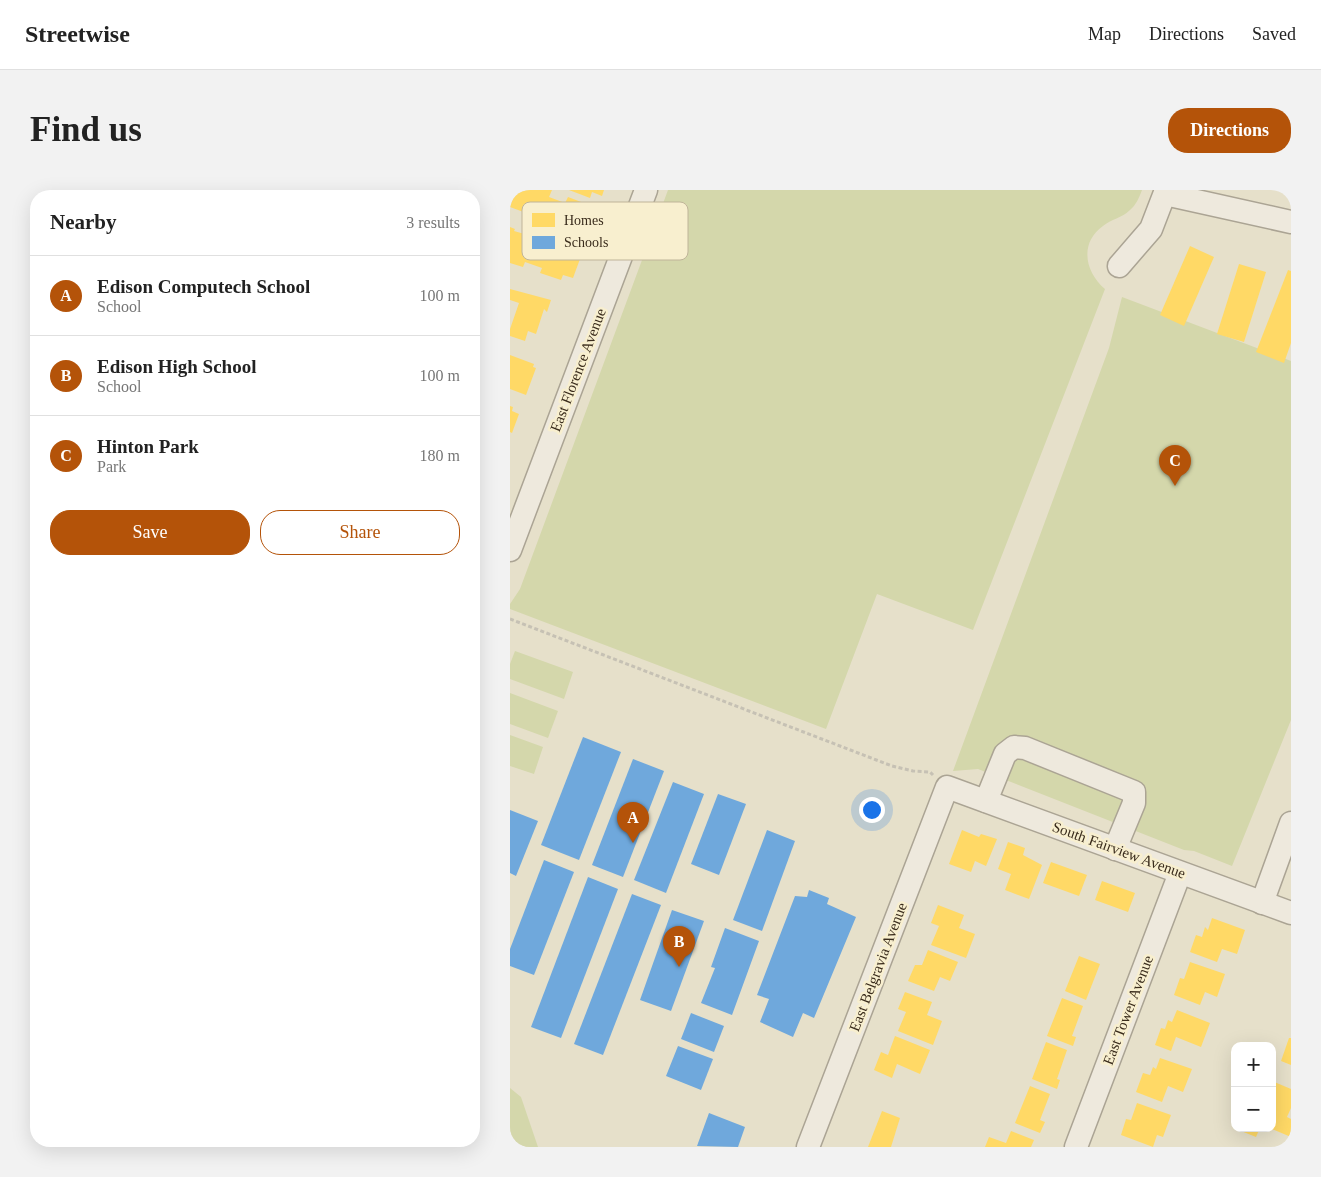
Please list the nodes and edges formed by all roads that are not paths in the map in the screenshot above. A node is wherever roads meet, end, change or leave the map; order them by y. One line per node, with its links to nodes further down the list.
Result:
1 (646, 190): 3 (street, East Florence Avenue)
2 (1166, 192): 4 (street); 6 (street)
3 (641, 202)
4 (1291, 222)
5 (620, 260): 7 (street, East Florence Avenue)
6 (1119, 266)
7 (510, 550)
8 (941, 783): 9 (street, South Fairview Avenue); 15 (street, East Belgravia Avenue)
9 (986, 801): 11 (street, South Fairview Avenue); 11 (street)
10 (1291, 823): 13 (street)
11 (1115, 848): 12 (street, South Fairview Avenue)
12 (1180, 872): 13 (street, South Fairview Avenue); 16 (street, East Tower Avenue)
13 (1262, 903): 14 (street, South Fairview Avenue)
14 (1291, 913)
15 (808, 1147)
16 (1076, 1147)

